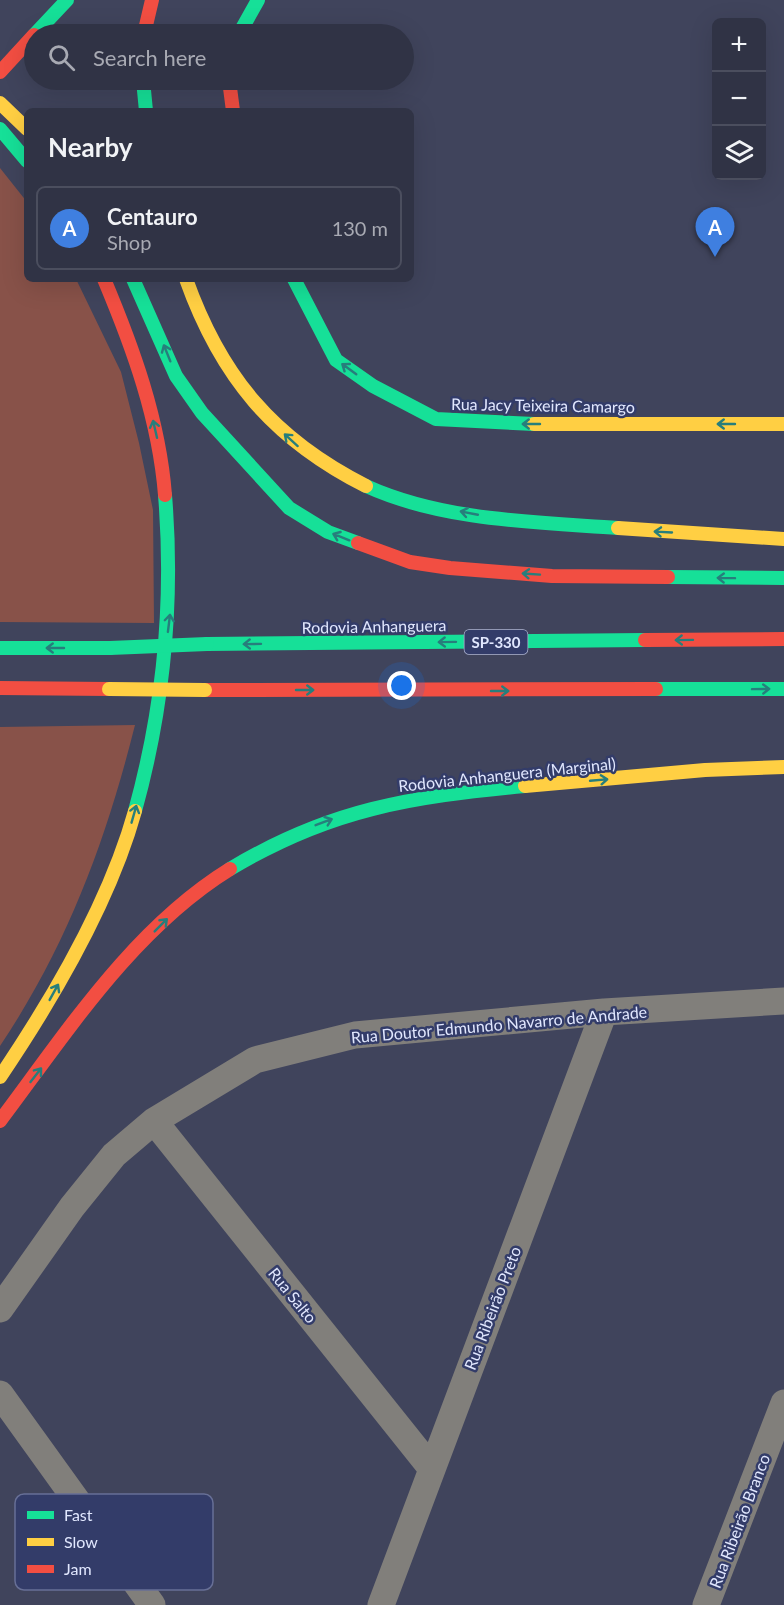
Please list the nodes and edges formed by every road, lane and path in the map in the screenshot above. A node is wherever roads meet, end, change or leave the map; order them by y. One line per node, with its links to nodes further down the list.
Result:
1 (67, 0): 4 (main road)
2 (152, 0): 5 (main road)
3 (258, 0): 6 (main road)
4 (45, 24)
5 (146, 24)
6 (244, 24)
7 (24, 47): 8 (main road)
8 (0, 72)
9 (144, 90): 12 (main road)
10 (230, 90): 13 (main road)
11 (0, 103): 14 (main road)
12 (146, 108)
13 (233, 108)
14 (24, 126)
15 (0, 129): 16 (main road)
16 (24, 157)
17 (105, 282): 33 (main road, one-way to 17)
18 (134, 282): 23 (main road, one-way to 18)
19 (187, 282): 22 (main road, one-way to 19)
20 (296, 282): 21 (main road, Rua Jacy Teixeira Camargo, one-way to 20)
21 (784, 424)
22 (784, 539)
23 (784, 578)
24 (784, 639): 25 (main road, Rodovia Anhanguera / SP-330, one-way to 25, bridge)
25 (0, 648)
26 (0, 688): 28 (main road, one-way to 28, bridge)
27 (784, 689): 28 (main road, one-way to 27)
28 (619, 691): 29 (main road)
29 (772, 704)
30 (784, 767): 34 (main road, Rodovia Anhanguera (Marginal), one-way to 30)
31 (784, 1001): 32 (street, Rua Doutor Edmundo Navarro de Andrade)
32 (604, 1012): 35 (street, Rua Doutor Edmundo Navarro de Andrade); 39 (street, Rua Ribeirão Preto)
33 (0, 1077)
34 (0, 1121)
35 (154, 1121): 36 (street, Rua Doutor Edmundo Navarro de Andrade); 39 (street, Rua Salto)
36 (0, 1309)
37 (0, 1394): 40 (street)
38 (784, 1403): 44 (street, Rua Ribeirão Branco)
39 (432, 1469): 43 (street, Rua Ribeirão Preto)
40 (72, 1494)
41 (141, 1590): 42 (street)
42 (152, 1605)
43 (381, 1605)
44 (706, 1605)

